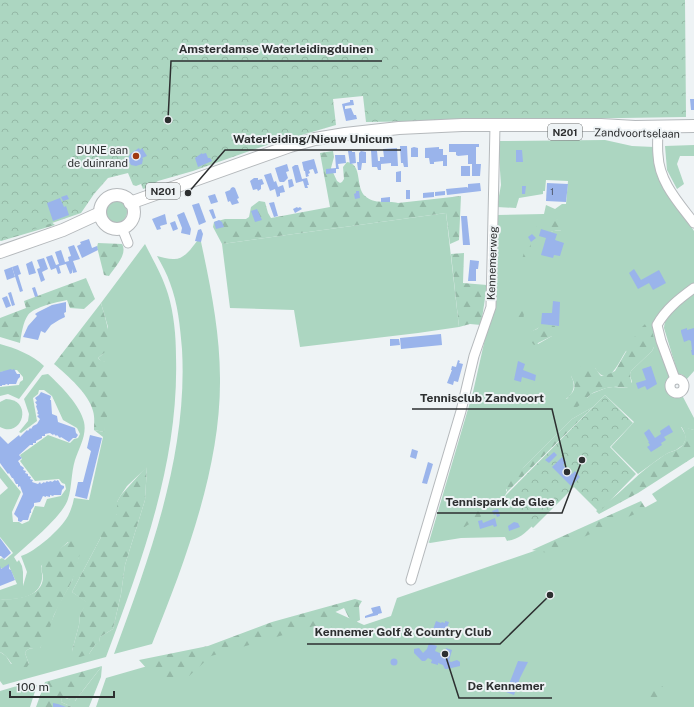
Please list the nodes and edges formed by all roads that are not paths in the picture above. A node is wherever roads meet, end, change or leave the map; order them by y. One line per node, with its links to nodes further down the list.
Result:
1 (694, 126): 3 (main road, Zandvoortselaan / N201)
2 (495, 129): 3 (main road, Zandvoortselaan / N201); 5 (main road, Zandvoortselaan / N201); 13 (street, Kennemerweg)
3 (658, 130): 4 (main road, Zandvoortselaan / N201); 7 (street)
4 (694, 134)
5 (132, 207): 6 (main road, N201); 8 (main road)
6 (101, 218): 8 (main road); 10 (main road)
7 (694, 223)
8 (122, 228): 9 (street)
9 (128, 243)
10 (0, 252)
11 (694, 288): 12 (street)
12 (675, 379)
13 (411, 580)

